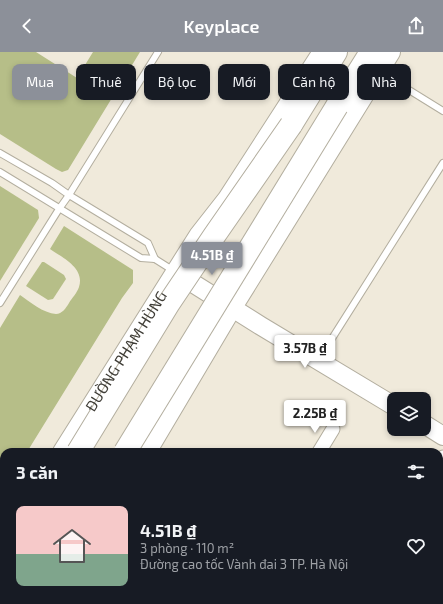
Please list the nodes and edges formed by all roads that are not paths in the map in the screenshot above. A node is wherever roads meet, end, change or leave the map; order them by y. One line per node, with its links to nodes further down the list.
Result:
1 (158, 52): 12 (lane)
2 (322, 52): 15 (main road, ĐƯỜNG PHẠM HÙNG)
3 (336, 52): 8 (highway)
4 (390, 52): 5 (main road)
5 (375, 61): 6 (highway); 7 (lane); 17 (main road)
6 (338, 106): 26 (highway, bridge); 27 (highway, bridge)
7 (443, 111)
8 (292, 125): 24 (highway, bridge); 25 (highway, bridge)
9 (0, 153): 12 (lane)
10 (443, 163): 18 (lane)
11 (0, 172): 13 (lane)
12 (70, 195): 13 (lane); 14 (lane)
13 (60, 209): 14 (lane); 16 (lane)
14 (155, 259): 15 (lane)
15 (175, 272): 17 (street); 23 (main road, ĐƯỜNG PHẠM HÙNG)
16 (0, 302)
17 (232, 306): 18 (street); 28 (main road)
18 (319, 359): 19 (street)
19 (387, 402)
20 (431, 428): 22 (street)
21 (333, 429): 29 (street)
22 (443, 436)
23 (65, 448)
24 (80, 448)
25 (92, 448)
26 (127, 448)
27 (139, 448)
28 (148, 448)
29 (321, 448)

